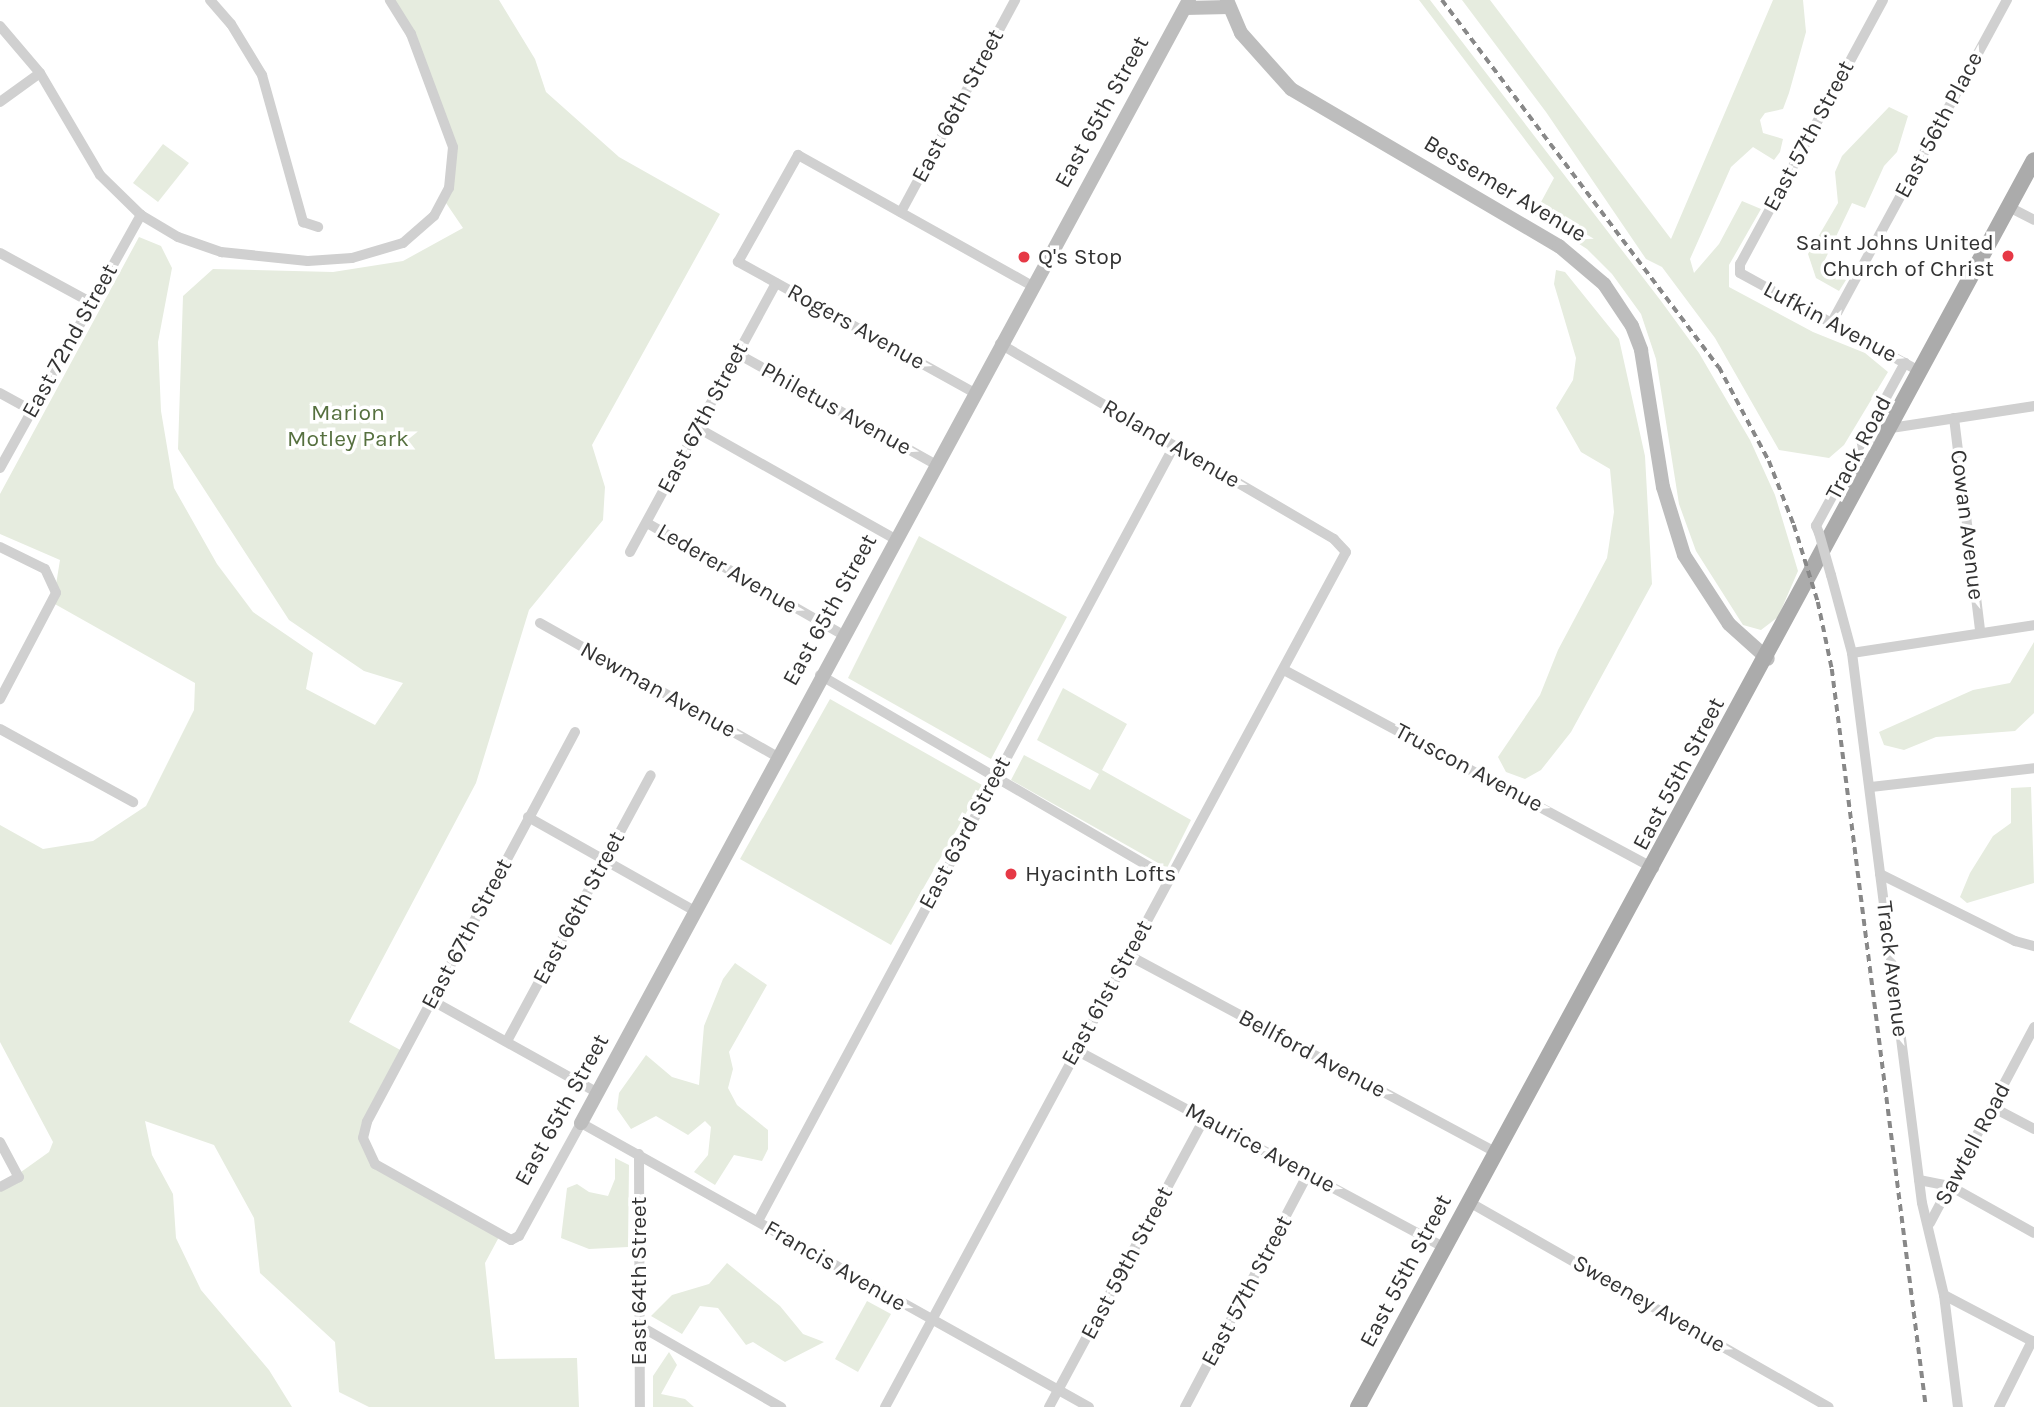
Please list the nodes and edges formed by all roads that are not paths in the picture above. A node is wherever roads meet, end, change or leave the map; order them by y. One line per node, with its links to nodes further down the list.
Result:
1 (209, 0): 16 (street)
2 (390, 0): 14 (street)
3 (1015, 0): 13 (street, East 66th Street)
4 (1883, 0): 18 (street, East 57th Street)
5 (2007, 0): 22 (street, East 56th Place)
6 (1228, 3): 7 (street); 48 (street, Bessemer Avenue)
7 (1187, 4): 20 (street, East 65th Street)
8 (0, 26): 9 (street)
9 (40, 73): 10 (street); 14 (street)
10 (0, 102)
11 (2034, 160): 12 (main road, East 55th Street)
12 (2009, 207): 15 (street); 26 (main road, East 55th Street)
13 (901, 212): 19 (street, Rogers Avenue); 20 (street)
14 (141, 215): 21 (street, East 72nd Street)
15 (2034, 220)
16 (318, 227)
17 (0, 253): 21 (street)
18 (1740, 273): 22 (street, Lufkin Avenue)
19 (776, 283): 24 (street, East 67th Street); 27 (street, Rogers Avenue)
20 (1032, 286): 23 (street, East 65th Street)
21 (92, 303): 30 (street, East 72nd Street)
22 (1831, 324): 25 (street, Lufkin Avenue)
23 (1000, 344): 27 (street, East 65th Street); 34 (street, Roland Avenue)
24 (738, 354): 32 (street, East 67th Street); 35 (street, Philetus Avenue)
25 (1905, 363): 26 (street, Lufkin Avenue); 38 (street, Track Road)
26 (1921, 372): 33 (main road, East 55th Street)
27 (973, 392): 35 (street, East 65th Street)
28 (0, 393): 30 (street)
29 (2034, 406): 31 (street)
30 (31, 410): 36 (street, East 72nd Street)
31 (1954, 418): 33 (street); 45 (street, Cowan Avenue)
32 (698, 428): 37 (street, East 67th Street); 39 (street)
33 (1891, 428): 48 (main road, East 55th Street)
34 (1174, 446): 40 (street, Roland Avenue); 57 (street, East 63rd Street)
35 (935, 464): 39 (street, East 65th Street)
36 (0, 468)
37 (647, 523): 42 (street, East 67th Street); 46 (street, Lederer Avenue)
38 (1819, 533): 47 (street, Track Avenue, bridge)
39 (895, 539): 46 (street, East 65th Street)
40 (1341, 544): 49 (street, East 61st Street)
41 (0, 547): 51 (street)
42 (630, 552)
43 (540, 623): 54 (street, Newman Avenue)
44 (2034, 625): 45 (street)
45 (1980, 631): 47 (street)
46 (843, 635): 50 (street, East 65th Street)
47 (1852, 653): 58 (street, Track Avenue)
48 (1768, 659): 62 (main road, East 55th Street)
49 (1284, 670): 62 (street, Truscon Avenue); 64 (street, East 61st Street)
50 (820, 675): 54 (street, East 65th Street); 57 (street)
51 (0, 699)
52 (0, 729): 59 (street)
53 (575, 732): 60 (street, East 67th Street)
54 (776, 756): 65 (street, East 65th Street)
55 (2034, 768): 58 (street)
56 (651, 775): 61 (street, East 66th Street)
57 (995, 778): 64 (street); 85 (street, East 63rd Street)
58 (1871, 787): 63 (street, Track Avenue)
59 (133, 802)
60 (528, 817): 61 (street); 68 (street, East 67th Street)
61 (604, 859): 65 (street); 70 (street, East 66th Street)
62 (1654, 868): 78 (main road, East 55th Street)
63 (1880, 874): 66 (street); 81 (street, Track Avenue)
64 (1170, 879): 67 (street, East 61st Street)
65 (695, 911): 72 (street, East 65th Street)
66 (2034, 946)
67 (1128, 955): 71 (street, East 61st Street); 78 (street, Bellford Avenue)
68 (431, 1000): 70 (street); 88 (street, East 67th Street)
69 (2034, 1027): 73 (street, Sawtell Road)
70 (507, 1041): 72 (street)
71 (1076, 1050): 74 (street, Maurice Avenue); 91 (street, East 61st Street)
72 (598, 1093): 75 (street, East 65th Street)
73 (1994, 1108): 76 (street); 82 (street, Sawtell Road)
74 (1204, 1119): 80 (street, Maurice Avenue); 94 (street, East 59th Street)
75 (581, 1123): 79 (street, Francis Avenue); 88 (street, East 65th Street)
76 (2034, 1129)
77 (0, 1142): 83 (street)
78 (1496, 1152): 84 (main road, East 55th Street)
79 (639, 1154): 85 (street, Francis Avenue); 92 (street, East 64th Street)
80 (1308, 1174): 89 (street, Maurice Avenue); 100 (street, East 57th Street)
81 (1919, 1180): 82 (street); 86 (street, Track Avenue)
82 (1950, 1186): 86 (street, Sawtell Road); 87 (street)
83 (0, 1187)
84 (1469, 1202): 89 (main road, East 55th Street); 102 (street, Sweeney Avenue)
85 (758, 1221): 91 (street, Francis Avenue)
86 (1930, 1223): 90 (street, Track Avenue)
87 (2034, 1233)
88 (511, 1240)
89 (1444, 1247): 101 (main road, East 55th Street)
90 (1944, 1294): 93 (street); 103 (street, Track Avenue)
91 (932, 1323): 94 (street, Francis Avenue); 97 (street, East 61st Street)
92 (640, 1326): 95 (street, East 64th Street); 96 (street)
93 (2033, 1342): 104 (street)
94 (1058, 1390): 98 (street, East 59th Street); 99 (street, Francis Avenue)
95 (640, 1407)
96 (780, 1407)
97 (885, 1407)
98 (1049, 1407)
99 (1089, 1407)
100 (1185, 1407)
101 (1358, 1407)
102 (1829, 1407)
103 (1958, 1407)
104 (1999, 1407)

